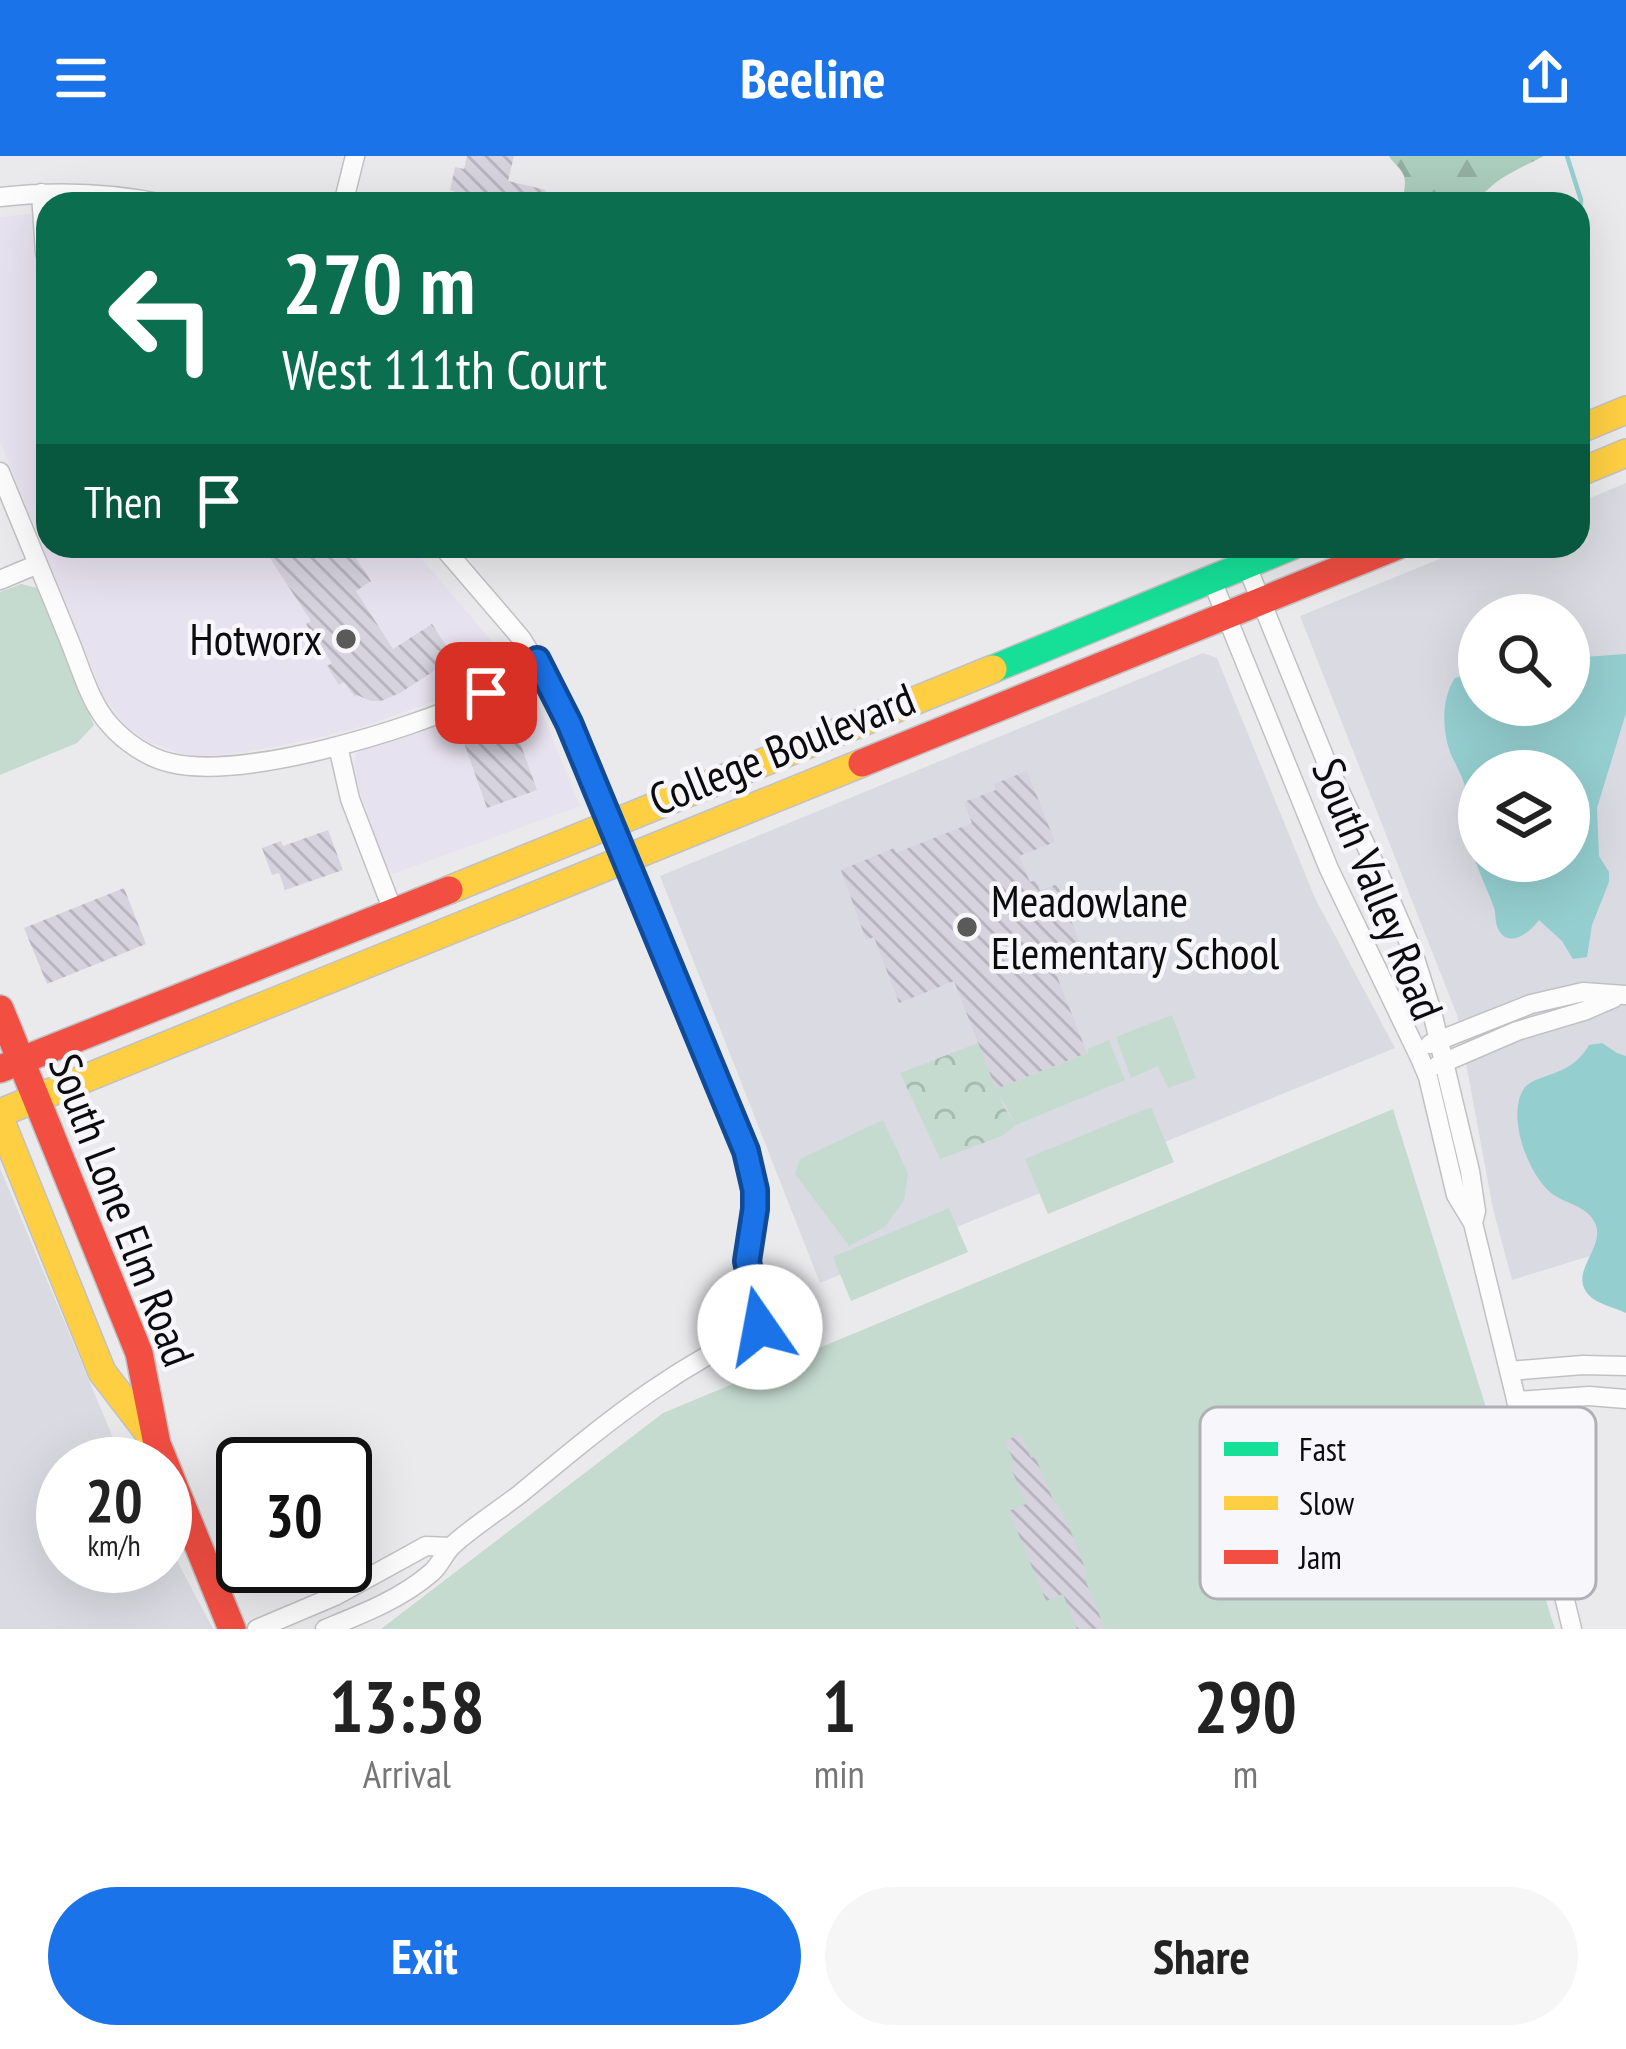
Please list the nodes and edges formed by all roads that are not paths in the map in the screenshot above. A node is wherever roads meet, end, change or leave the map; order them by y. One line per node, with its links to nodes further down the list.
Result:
1 (355, 156): 2 (street)
2 (347, 192)
3 (36, 193): 4 (street)
4 (0, 196)
5 (1626, 410): 6 (main road)
6 (1590, 425)
7 (1626, 453): 8 (main road)
8 (1590, 468)
9 (0, 472): 13 (street)
10 (452, 558): 19 (street)
11 (1261, 558): 14 (main road, College Boulevard)
12 (1368, 558): 17 (main road, College Boulevard)
13 (38, 564): 16 (street); 20 (street)
14 (1246, 564): 15 (main road, College Boulevard); 17 (street, South Valley Road)
15 (1211, 578): 18 (street, South Valley Road); 21 (main road, College Boulevard)
16 (0, 580)
17 (1262, 601): 18 (main road, College Boulevard); 26 (street, South Valley Road)
18 (1226, 615): 22 (main road, College Boulevard); 27 (street, South Valley Road)
19 (537, 660): 20 (street); 21 (street)
20 (338, 746): 23 (street)
21 (611, 826): 22 (street); 23 (main road, College Boulevard)
22 (625, 858): 31 (main road, College Boulevard); 35 (street)
23 (393, 911): 29 (main road, College Boulevard)
24 (1622, 996): 26 (street); 28 (street)
25 (0, 1009): 29 (main road, South Lone Elm Road)
26 (1439, 1041): 27 (street); 28 (street, South Valley Road)
27 (1415, 1049): 30 (street, South Valley Road)
28 (1444, 1062): 30 (street); 33 (street, South Valley Road)
29 (10, 1065): 31 (main road, South Lone Elm Road)
30 (1424, 1069): 33 (street, South Valley Road)
31 (36, 1099): 32 (main road, College Boulevard); 42 (main road, South Lone Elm Road)
32 (0, 1116): 41 (main road, South Lone Elm Road)
33 (1473, 1223): 37 (street, South Valley Road)
34 (797, 1312): 35 (street)
35 (760, 1327): 44 (street)
36 (1626, 1366): 37 (street)
37 (1509, 1371): 39 (street, South Valley Road)
38 (1626, 1399): 39 (street)
39 (1516, 1401): 40 (street, South Valley Road)
40 (1517, 1407)
41 (152, 1437)
42 (156, 1437)
43 (192, 1530): 46 (main road, South Lone Elm Road)
44 (450, 1547): 47 (street); 48 (street)
45 (1565, 1599): 49 (street, South Valley Road)
46 (232, 1629)
47 (257, 1629)
48 (326, 1629)
49 (1572, 1629)

